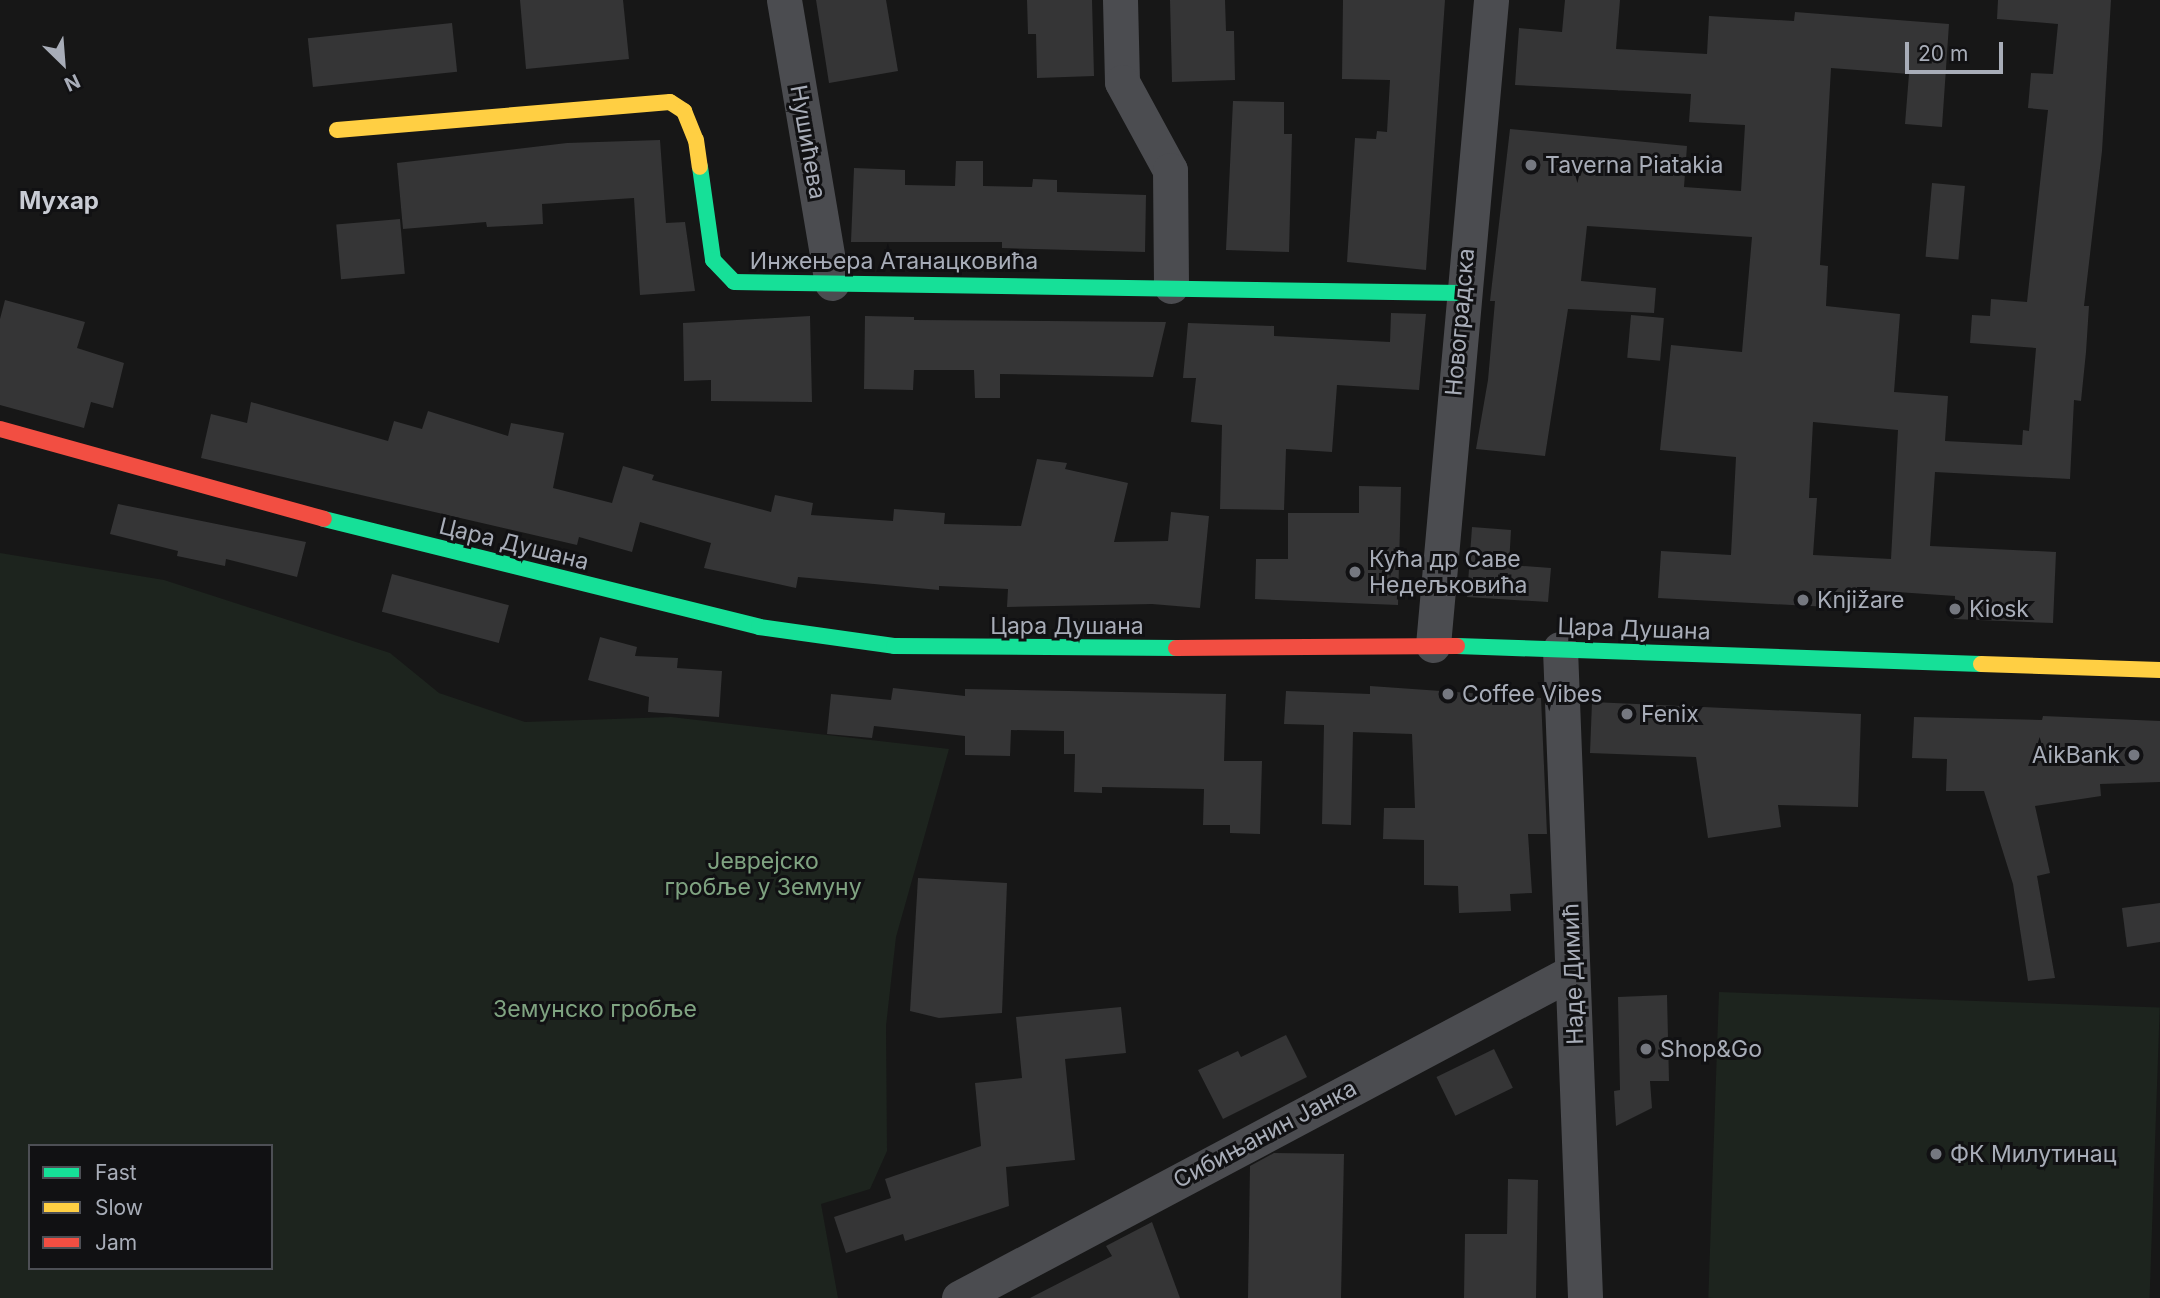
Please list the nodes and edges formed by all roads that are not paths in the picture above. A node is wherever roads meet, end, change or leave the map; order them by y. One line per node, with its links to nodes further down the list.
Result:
1 (784, 0): 5 (street, Нушићева)
2 (1120, 0): 6 (street)
3 (1491, 0): 7 (street, Новоградска)
4 (337, 130): 5 (main road, Инжењера Атанацковића)
5 (832, 283): 6 (main road, Инжењера Атанацковића)
6 (1171, 286): 7 (main road, Инжењера Атанацковића)
7 (1462, 293): 9 (street, Новоградска)
8 (0, 429): 9 (main road, Цара Душана)
9 (1433, 645): 10 (main road, Цара Душана)
10 (1560, 649): 11 (main road, Цара Душана); 12 (street, Наде Димић)
11 (2160, 670)
12 (1573, 972): 13 (street, Сибињанин Јанка); 14 (street, Наде Димић)
13 (958, 1298)
14 (1586, 1298)

